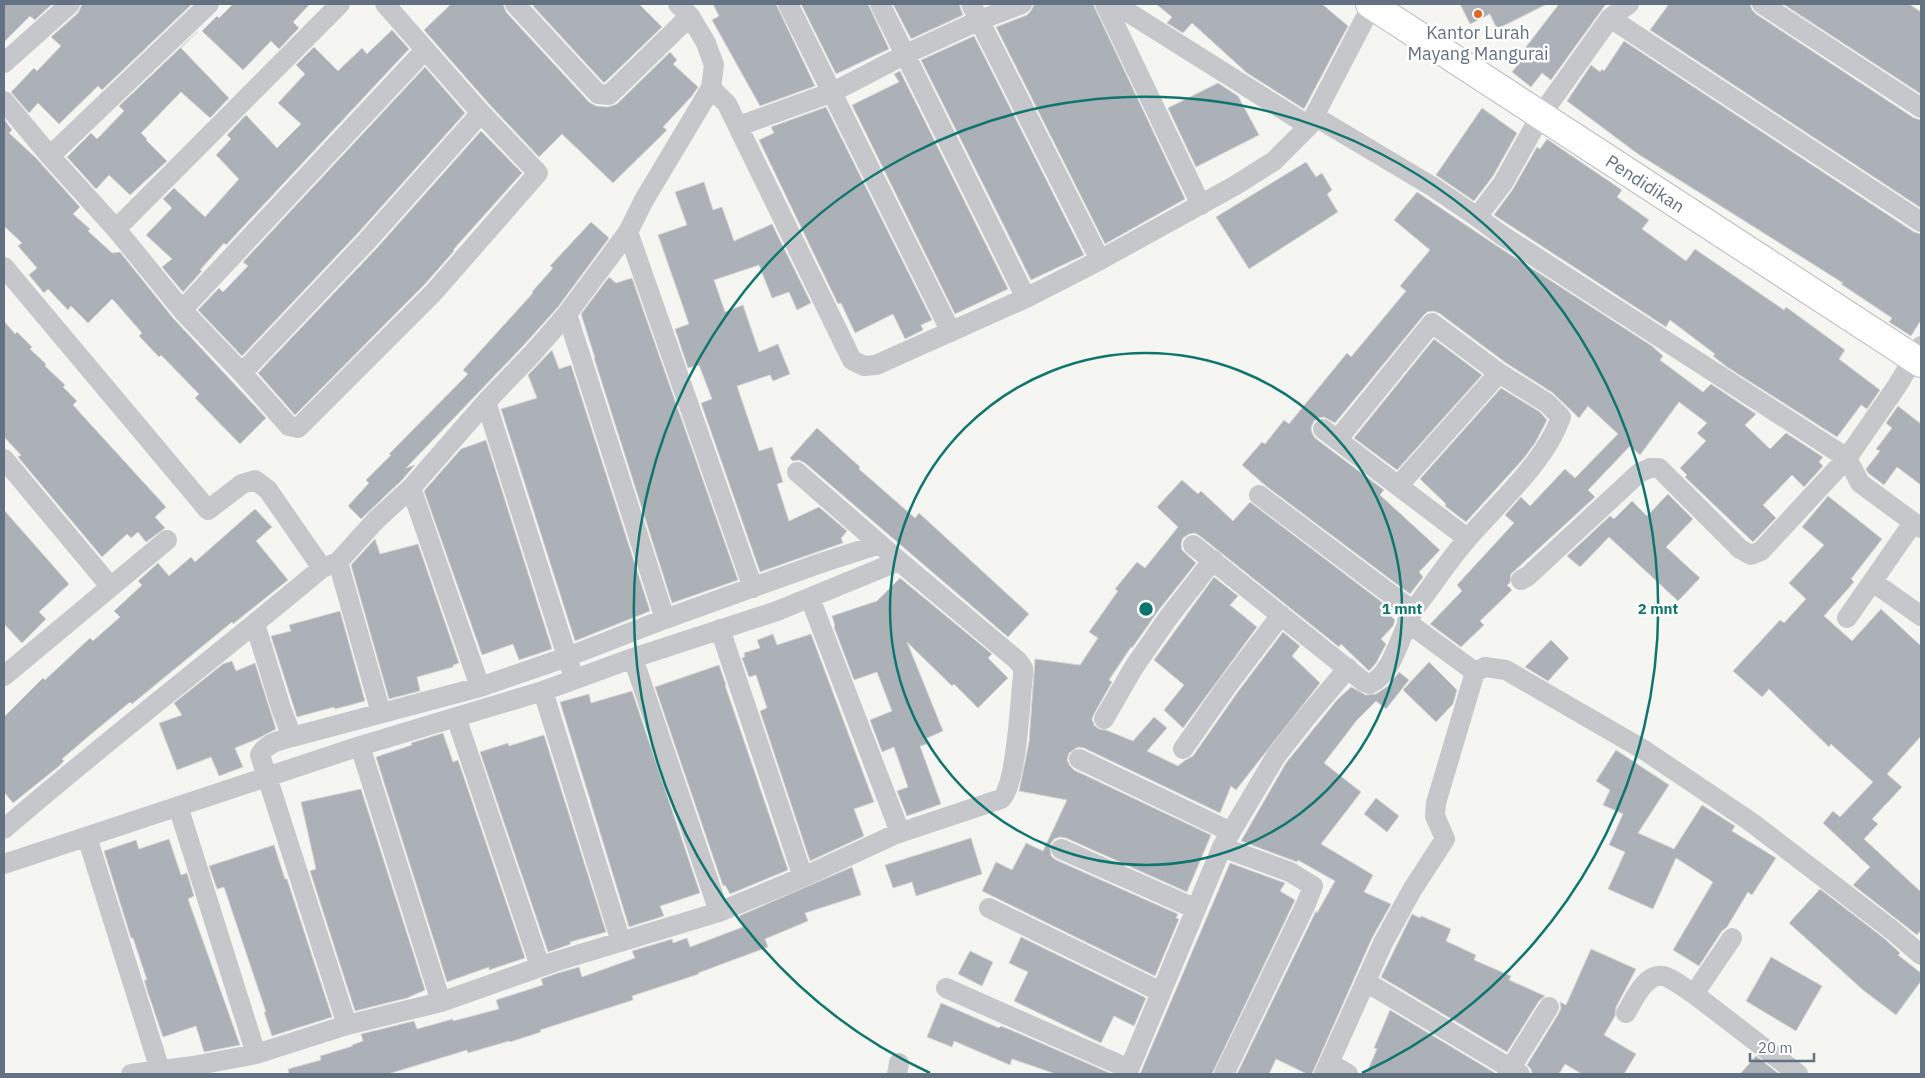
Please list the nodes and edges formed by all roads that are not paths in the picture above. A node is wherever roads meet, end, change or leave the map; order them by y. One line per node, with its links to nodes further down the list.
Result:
1 (70, 4): 19 (street)
2 (209, 4): 28 (street)
3 (340, 4): 32 (street)
4 (385, 4): 17 (street)
5 (516, 4): 14 (street)
6 (788, 4): 21 (street)
7 (880, 4): 18 (street)
8 (1022, 4): 15 (street)
9 (1105, 4): 29 (street)
10 (1115, 4): 26 (street)
11 (1373, 4): 25 (street, Pendidikan); 26 (street)
12 (1629, 4): 16 (street)
13 (1762, 4): 23 (street)
14 (684, 10): 20 (street)
15 (975, 12): 18 (street); 34 (street)
16 (1610, 18): 25 (street); 31 (street)
17 (425, 50): 24 (street); 37 (street)
18 (906, 54): 21 (street); 36 (street)
19 (4, 63)
20 (711, 88): 27 (street); 33 (street)
21 (833, 92): 27 (street); 39 (street)
22 (4, 101): 28 (street)
23 (1921, 108)
24 (481, 113): 41 (street); 41 (street)
25 (1540, 115): 30 (street); 40 (street, Pendidikan)
26 (1311, 121): 29 (street); 30 (street)
27 (739, 126): 39 (street)
28 (50, 156): 32 (street)
29 (1201, 205): 34 (street)
30 (1477, 217): 44 (street)
31 (1921, 222)
32 (116, 229): 37 (street)
33 (628, 232): 38 (street); 61 (street)
34 (1100, 260): 36 (street)
35 (4, 267): 57 (street)
36 (1026, 298): 39 (street)
37 (182, 310): 41 (street)
38 (567, 314): 43 (street); 67 (street)
39 (951, 332)
40 (1919, 356): 44 (street)
41 (242, 372)
42 (1499, 373): 47 (street); 47 (street); 51 (street)
43 (486, 402): 48 (street); 70 (street)
44 (1847, 458): 50 (street); 58 (street)
45 (4, 459): 60 (street)
46 (797, 472): 53 (street)
47 (1398, 486): 51 (street)
48 (411, 488): 57 (street); 76 (street)
49 (1259, 494): 64 (street)
50 (1917, 526): 59 (street)
51 (1467, 538): 64 (street)
52 (167, 540): 60 (street)
53 (880, 544): 56 (street); 61 (street)
54 (1193, 545): 55 (street)
55 (1213, 560): 63 (street); 80 (street)
56 (898, 561): 62 (street); 88 (street)
57 (330, 565): 68 (street); 78 (street)
58 (1521, 580)
59 (1873, 582): 65 (street); 66 (street)
60 (110, 586): 72 (street)
61 (753, 588): 67 (street)
62 (810, 598): 69 (street); 88 (street)
63 (1282, 615): 73 (street); 83 (street)
64 (1410, 616): 73 (street); 74 (street)
65 (1921, 616)
66 (1847, 618)
67 (665, 619): 70 (street)
68 (255, 624): 81 (street); 87 (street)
69 (720, 629): 71 (street); 93 (street)
70 (567, 657): 75 (street); 76 (street)
71 (634, 658): 75 (street); 96 (street)
72 (8, 665)
73 (1348, 668): 90 (street)
74 (1475, 672): 99 (street); 101 (street)
75 (574, 680): 77 (street)
76 (480, 687): 78 (street)
77 (542, 691): 79 (street); 98 (street)
78 (381, 713): 81 (street)
79 (456, 717): 82 (street); 100 (street)
80 (1104, 719)
81 (292, 737): 85 (street)
82 (360, 746): 85 (street); 105 (street)
83 (1183, 749)
84 (1079, 759): 90 (street)
85 (268, 777): 86 (street); 108 (street)
86 (178, 806): 89 (street); 109 (street)
87 (4, 829)
88 (896, 834): 93 (street)
89 (87, 837): 92 (street); 111 (street)
90 (1227, 840): 95 (street); 115 (street)
91 (1061, 848): 95 (street)
92 (4, 864)
93 (803, 877): 96 (street)
94 (988, 908): 103 (street)
95 (1196, 909): 103 (street)
96 (719, 912): 98 (street)
97 (1732, 938): 104 (street)
98 (621, 942): 100 (street)
99 (1921, 955)
100 (540, 966): 105 (street)
101 (1366, 982): 110 (street); 113 (street)
102 (946, 988): 112 (street)
103 (1161, 992): 112 (street)
104 (1694, 994): 107 (street); 117 (street)
105 (441, 1002): 108 (street)
106 (1549, 1007): 113 (street)
107 (1626, 1013)
108 (347, 1025): 109 (street)
109 (256, 1054): 111 (street)
110 (1326, 1069): 116 (street)
111 (160, 1070): 114 (street)
112 (1128, 1072)
113 (1512, 1073)
114 (130, 1074)
115 (1224, 1074)
116 (1348, 1074)
117 (1798, 1074)

